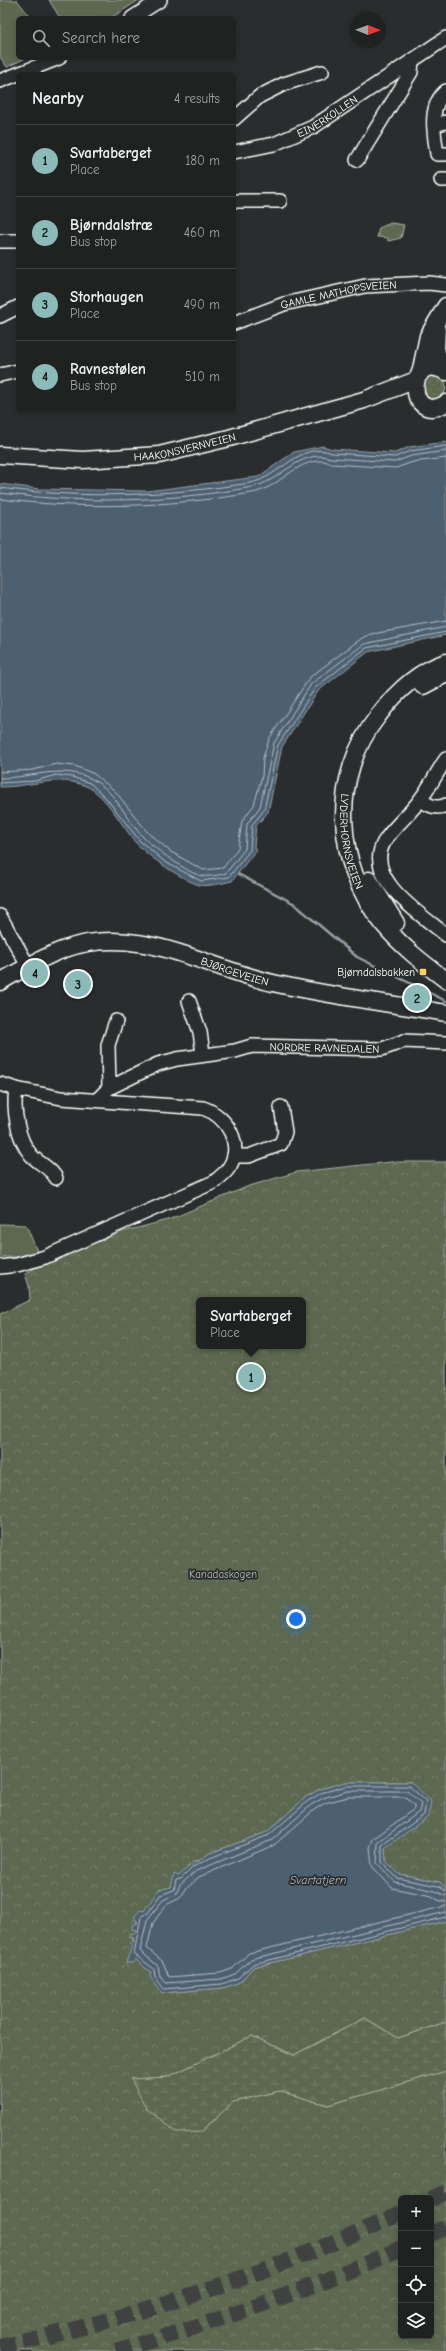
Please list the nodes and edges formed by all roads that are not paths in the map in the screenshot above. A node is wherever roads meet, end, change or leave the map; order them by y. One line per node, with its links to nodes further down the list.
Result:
1 (160, 0): 2 (street)
2 (135, 16)
3 (446, 38): 5 (street, EINERKOLLEN)
4 (54, 60): 6 (street)
5 (412, 60): 13 (street, EINERKOLLEN); 15 (street)
6 (21, 72)
7 (322, 72): 11 (street)
8 (16, 74): 9 (street)
9 (0, 80)
10 (446, 91): 12 (street)
11 (236, 117)
12 (440, 124): 14 (street)
13 (236, 152)
14 (446, 154)
15 (357, 160)
16 (236, 201): 17 (street)
17 (280, 202)
18 (0, 241): 19 (street)
19 (16, 241)
20 (446, 285): 24 (street, GAMLE MATHOPSVEIEN)
21 (16, 308): 23 (street)
22 (444, 309): 26 (main road); 28 (main road)
23 (0, 316)
24 (236, 322)
25 (16, 371): 27 (street)
26 (446, 372): 28 (main road, HAAKONSVERNVEIEN)
27 (0, 375)
28 (418, 377): 29 (main road, HAAKONSVERNVEIEN); 30 (main road)
29 (364, 400): 30 (main road, HAAKONSVERNVEIEN); 32 (main road, HAAKONSVERNVEIEN)
30 (421, 402): 31 (main road, HAAKONSVERNVEIEN)
31 (446, 403)
32 (0, 455)
33 (446, 662): 42 (main road, LYDERHORNSVEIEN)
34 (446, 674): 41 (main road, LYDERHORNSVEIEN)
35 (446, 759): 36 (street)
36 (420, 800): 37 (street); 39 (street)
37 (446, 805)
38 (0, 916): 40 (street)
39 (446, 935)
40 (28, 966): 43 (main road, BJØRGEVEIEN); 45 (main road, BJØRGEVEIEN)
41 (446, 968)
42 (446, 980)
43 (0, 982)
44 (189, 1001): 48 (street)
45 (446, 1013)
46 (116, 1021): 50 (street)
47 (446, 1042): 48 (street, NORDRE RAVNEDALEN)
48 (203, 1054): 50 (street, NORDRE RAVNEDALEN)
49 (0, 1084): 51 (street)
50 (109, 1088): 52 (street, NORDRE RAVNEDALEN)
51 (16, 1090): 52 (street); 55 (street)
52 (97, 1100): 54 (street)
53 (281, 1107): 54 (street)
54 (234, 1156): 56 (street)
55 (56, 1178)
56 (0, 1267)

